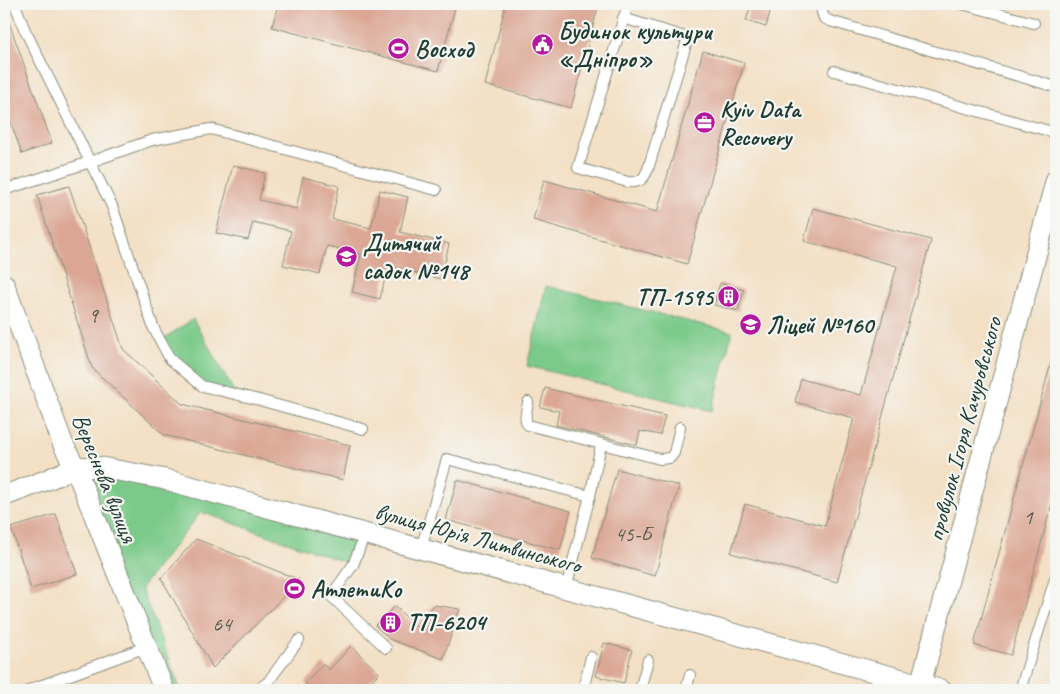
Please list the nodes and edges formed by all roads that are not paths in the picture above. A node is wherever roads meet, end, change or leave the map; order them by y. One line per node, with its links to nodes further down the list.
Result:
1 (15, 4): 10 (lane)
2 (628, 4): 5 (lane)
3 (823, 4): 8 (lane)
4 (962, 4): 6 (lane)
5 (623, 18): 5 (lane)
6 (1034, 23)
7 (834, 70): 9 (lane)
8 (1056, 87)
9 (1056, 133)
10 (90, 162): 12 (lane); 13 (lane); 18 (lane)
11 (1056, 180): 14 (street, провулок Ігоря Качуровського)
12 (4, 190)
13 (436, 190)
14 (1052, 213): 34 (street, провулок Ігоря Качуровського)
15 (4, 284): 20 (street, Вереснева вулиця)
16 (528, 402): 19 (lane)
17 (680, 427): 19 (lane)
18 (363, 429)
19 (601, 445): 22 (lane)
20 (75, 467): 21 (street, вулиця Юрія Литвинського); 23 (street, вулиця Юрія Литвинського); 29 (street, Вереснева вулиця)
21 (4, 496)
22 (590, 496): 24 (lane); 26 (lane)
23 (365, 534): 24 (street, вулиця Юрія Литвинського); 30 (lane)
24 (422, 549): 26 (street, вулиця Юрія Литвинського)
25 (1056, 576): 27 (lane)
26 (566, 588): 34 (street, вулиця Юрія Литвинського)
27 (1053, 597): 42 (lane)
28 (299, 640): 37 (lane)
29 (146, 647): 35 (lane); 36 (street, Вереснева вулиця)
30 (386, 648)
31 (591, 657): 38 (lane)
32 (648, 660): 39 (lane)
33 (690, 675): 40 (lane)
34 (920, 688): 41 (street, вулиця Юрія Литвинського)
35 (29, 690)
36 (164, 690)
37 (257, 690)
38 (583, 690)
39 (640, 690)
40 (686, 690)
41 (940, 690)
42 (1020, 690)

